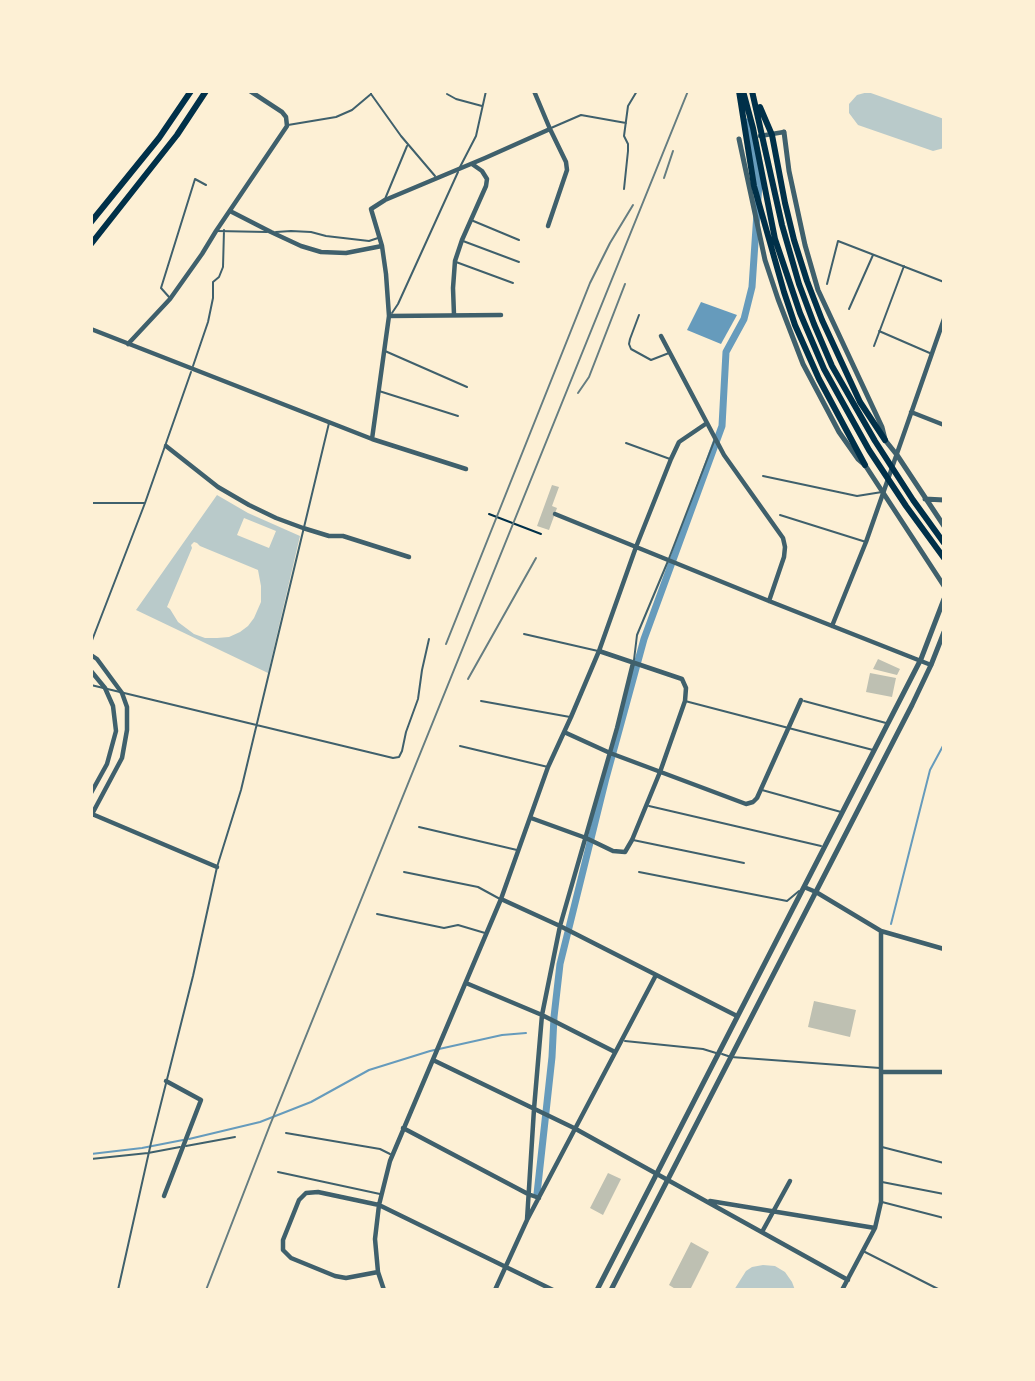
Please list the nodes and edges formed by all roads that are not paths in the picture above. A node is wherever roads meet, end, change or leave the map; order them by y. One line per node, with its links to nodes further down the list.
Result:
1 (191, 91): 26 (main road)
2 (206, 91): 34 (main road)
3 (250, 91): 13 (street)
4 (486, 91): 11 (lane)
5 (534, 91): 14 (street)
6 (637, 91): 12 (lane)
7 (741, 91): 73 (main road); 89 (main road)
8 (752, 91): 68 (main road); 86 (main road)
9 (371, 92): 13 (lane); 17 (lane)
10 (447, 94): 11 (lane)
11 (482, 106): 19 (lane)
12 (626, 123): 14 (lane); 22 (lane)
13 (287, 126): 24 (street)
14 (550, 129): 18 (street); 27 (street)
15 (783, 132): 16 (street); 68 (street)
16 (739, 139): 73 (street)
17 (407, 144): 20 (lane); 23 (lane)
18 (471, 163): 19 (street); 25 (street)
19 (460, 168): 20 (street); 48 (lane)
20 (436, 178): 23 (street)
21 (206, 185): 43 (lane)
22 (624, 189)
23 (385, 200): 31 (street)
24 (230, 211): 29 (street); 30 (street)
25 (471, 220): 32 (street); 33 (lane)
26 (91, 222)
27 (548, 226)
28 (224, 230): 29 (lane); 30 (lane); 58 (lane)
29 (216, 231): 43 (street)
30 (271, 232): 31 (lane); 35 (street)
31 (380, 237): 35 (street)
32 (462, 240): 37 (street); 38 (lane)
33 (519, 240)
34 (91, 244)
35 (382, 246): 48 (street)
36 (873, 254): 39 (lane); 42 (lane); 44 (lane)
37 (455, 261): 41 (lane); 45 (street)
38 (519, 262)
39 (904, 266): 40 (lane); 51 (lane)
40 (944, 282)
41 (513, 283)
42 (827, 284)
43 (170, 299): 53 (street)
44 (849, 309)
45 (454, 315): 46 (street); 48 (street)
46 (501, 315)
47 (639, 315): 56 (lane)
48 (389, 316): 55 (street)
49 (944, 319): 57 (street)
50 (91, 329): 53 (street)
51 (879, 331): 54 (lane); 57 (lane)
52 (660, 336): 56 (street)
53 (128, 344): 58 (street)
54 (874, 346)
55 (384, 351): 59 (lane); 60 (street)
56 (670, 353): 64 (street)
57 (933, 354): 61 (street)
58 (192, 369): 63 (street); 70 (lane)
59 (467, 387)
60 (378, 391): 62 (lane); 67 (street)
61 (911, 412): 65 (street); 71 (street)
62 (458, 416)
63 (329, 422): 67 (street); 84 (lane)
64 (707, 424): 66 (street); 72 (street)
65 (944, 425)
66 (715, 438): 90 (lane); 93 (street)
67 (372, 439): 74 (street)
68 (886, 441): 71 (street)
69 (626, 443): 72 (lane)
70 (166, 446): 80 (lane); 84 (street)
71 (897, 455): 76 (street); 77 (street)
72 (671, 460): 87 (street)
73 (865, 465): 76 (street)
74 (466, 469)
75 (763, 476): 76 (lane)
76 (883, 492): 85 (street); 91 (street)
77 (925, 499): 78 (street); 83 (street)
78 (944, 500)
79 (91, 503): 80 (lane)
80 (145, 503): 98 (lane)
81 (555, 514): 87 (street)
82 (780, 515): 85 (lane)
83 (944, 526)
84 (303, 528): 88 (street); 115 (lane)
85 (866, 542): 94 (street)
86 (944, 543)
87 (636, 547): 90 (street); 99 (street)
88 (409, 556)
89 (944, 558)
90 (669, 561): 93 (street); 104 (lane)
91 (944, 586)
92 (944, 599): 103 (street)
93 (769, 601): 94 (street)
94 (832, 626): 103 (street)
95 (944, 632): 102 (street)
96 (524, 634): 99 (lane)
97 (429, 639): 115 (lane)
98 (91, 643)
99 (599, 651): 104 (street); 113 (street)
100 (91, 654): 109 (street)
101 (944, 655): 102 (street)
102 (934, 658): 105 (street)
103 (921, 660): 105 (street); 114 (street)
104 (634, 663): 112 (street); 120 (street)
105 (931, 665): 139 (street)
106 (91, 671): 108 (street)
107 (91, 685): 108 (lane)
108 (105, 688): 109 (lane); 124 (street)
109 (122, 693): 115 (lane); 127 (street)
110 (801, 700): 114 (lane); 116 (street)
111 (481, 701): 113 (lane)
112 (685, 701): 116 (lane); 122 (street)
113 (571, 717): 117 (street)
114 (887, 724): 119 (street)
115 (256, 726): 135 (lane)
116 (788, 727): 119 (lane); 123 (street)
117 (564, 732): 120 (street); 121 (street)
118 (460, 746): 121 (lane)
119 (874, 750): 126 (street)
120 (610, 753): 122 (street); 130 (street)
121 (548, 767): 128 (street)
122 (660, 772): 123 (street); 125 (street)
123 (760, 790): 126 (lane)
124 (91, 793)
125 (645, 805): 131 (street); 132 (lane)
126 (842, 812): 132 (street)
127 (91, 815): 135 (street)
128 (531, 818): 130 (street); 133 (street)
129 (419, 827): 133 (lane)
130 (586, 838): 131 (street); 142 (street)
131 (632, 840): 134 (lane)
132 (824, 847): 138 (street)
133 (518, 851): 140 (street)
134 (744, 863)
135 (218, 867): 157 (lane)
136 (404, 872): 140 (lane)
137 (639, 872): 138 (lane)
138 (804, 887): 139 (street); 149 (street)
139 (816, 892): 143 (street); 153 (street)
140 (501, 899): 142 (street); 144 (street)
141 (377, 914): 144 (lane)
142 (560, 926): 146 (street); 148 (street)
143 (881, 931): 145 (street); 155 (street)
144 (486, 933): 147 (street)
145 (944, 949)
146 (656, 975): 149 (street); 150 (street)
147 (466, 983): 148 (street); 154 (street)
148 (542, 1015): 151 (street); 158 (street)
149 (737, 1016): 152 (street)
150 (622, 1040): 151 (street); 152 (lane)
151 (615, 1052): 160 (street)
152 (718, 1053): 153 (lane); 170 (street)
153 (731, 1057): 155 (lane); 171 (street)
154 (433, 1060): 158 (street); 159 (street)
155 (881, 1070): 156 (street); 164 (street)
156 (944, 1072)
157 (166, 1081): 163 (street); 165 (lane)
158 (534, 1109): 160 (street); 175 (street)
159 (403, 1128): 166 (street); 175 (street)
160 (574, 1128): 170 (street); 178 (street)
161 (286, 1133): 166 (lane)
162 (235, 1137): 163 (lane)
163 (184, 1146): 165 (lane); 177 (street)
164 (881, 1146): 168 (lane); 173 (street)
165 (148, 1153): 167 (lane); 191 (lane)
166 (393, 1156): 174 (street)
167 (91, 1159)
168 (944, 1163)
169 (278, 1172): 174 (lane)
170 (657, 1173): 171 (street); 195 (street)
171 (668, 1179): 179 (street); 196 (street)
172 (790, 1181): 182 (street)
173 (881, 1182): 176 (lane); 180 (street)
174 (382, 1194): 181 (street)
175 (528, 1194): 178 (street); 184 (street)
176 (944, 1194)
177 (164, 1196)
178 (539, 1198): 184 (street)
179 (706, 1200): 182 (street); 186 (street)
180 (881, 1202): 183 (lane); 185 (street)
181 (379, 1205): 188 (street); 189 (street); 189 (street)
182 (773, 1212): 185 (street); 186 (street)
183 (944, 1218)
184 (527, 1220): 188 (street)
185 (875, 1228): 187 (street)
186 (762, 1232): 190 (street)
187 (863, 1251): 190 (street); 198 (lane)
188 (507, 1267): 193 (street); 194 (street)
189 (378, 1272): 192 (street)
190 (848, 1280): 197 (street)
191 (118, 1290)
192 (384, 1290)
193 (495, 1290)
194 (553, 1290)
195 (597, 1290)
196 (611, 1290)
197 (842, 1290)
198 (940, 1290)

